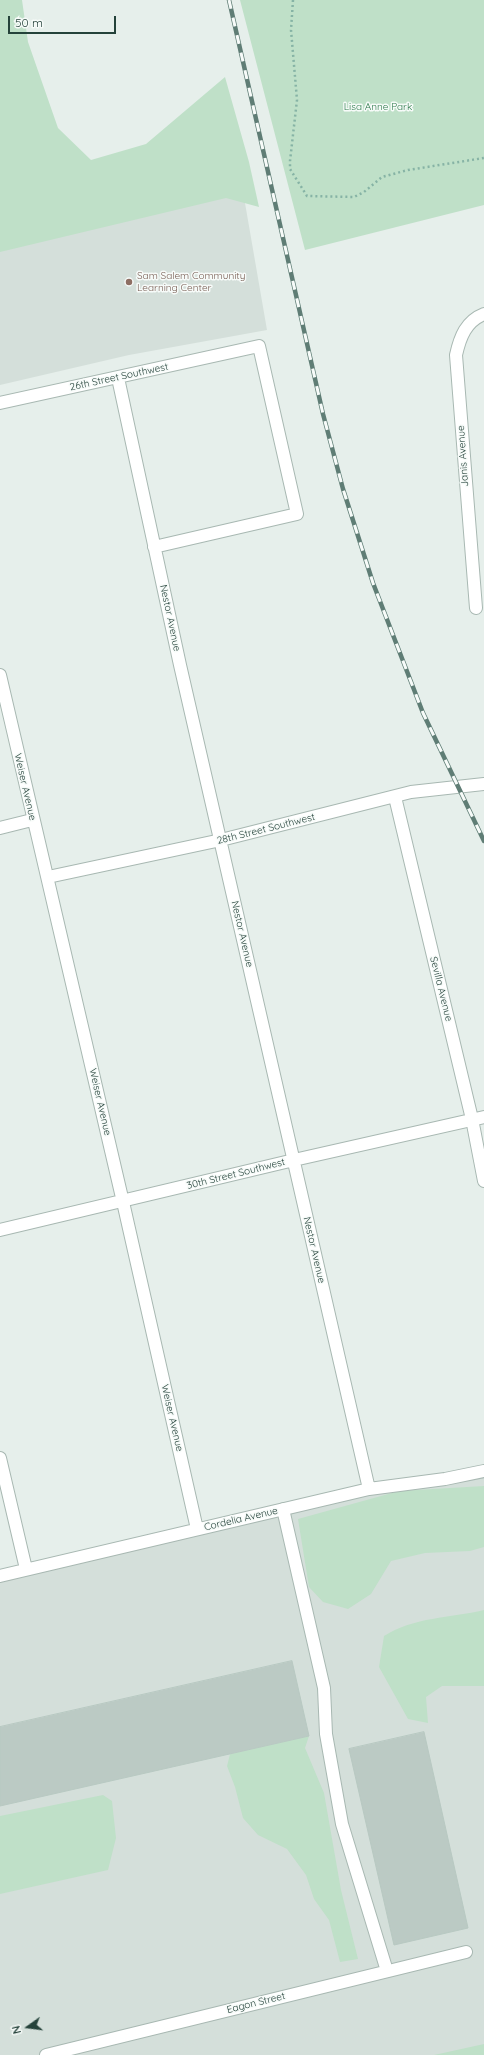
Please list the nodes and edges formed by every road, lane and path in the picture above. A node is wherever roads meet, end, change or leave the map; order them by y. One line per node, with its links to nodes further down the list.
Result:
1 (293, 0): 2 (path)
2 (484, 158)
3 (484, 314): 7 (street, Janis Avenue)
4 (118, 378): 5 (street, 26th Street Southwest); 6 (street, Nestor Avenue); 6 (street, 26th Street Southwest)
5 (0, 403)
6 (154, 547): 13 (street, Nestor Avenue)
7 (476, 608)
8 (0, 675): 11 (street, Weiser Avenue)
9 (484, 784): 10 (street, 28th Street Southwest)
10 (395, 797): 13 (street, 28th Street Southwest); 15 (street, Sevilla Avenue)
11 (32, 820): 12 (street); 14 (street, Weiser Avenue)
12 (0, 828)
13 (221, 840): 14 (street, 28th Street Southwest); 16 (street, Nestor Avenue)
14 (48, 877): 18 (street, Weiser Avenue)
15 (478, 1118): 16 (street, 30th Street Southwest); 17 (street, Sevilla Avenue)
16 (294, 1160): 18 (street, 30th Street Southwest); 22 (street, Nestor Avenue)
17 (484, 1181)
18 (123, 1202): 19 (street, 30th Street Southwest); 24 (street, Weiser Avenue)
19 (0, 1230)
20 (0, 1458): 25 (street)
21 (484, 1471): 22 (street, Cordelia Avenue)
22 (370, 1489): 23 (street, Cordelia Avenue)
23 (283, 1509): 24 (street, Cordelia Avenue); 28 (street)
24 (197, 1529): 25 (street, Cordelia Avenue)
25 (26, 1570): 26 (street, Cordelia Avenue)
26 (0, 1576)
27 (466, 1952): 28 (street, Eagon Street)
28 (387, 1972): 29 (street, Eagon Street)
29 (46, 2055)

